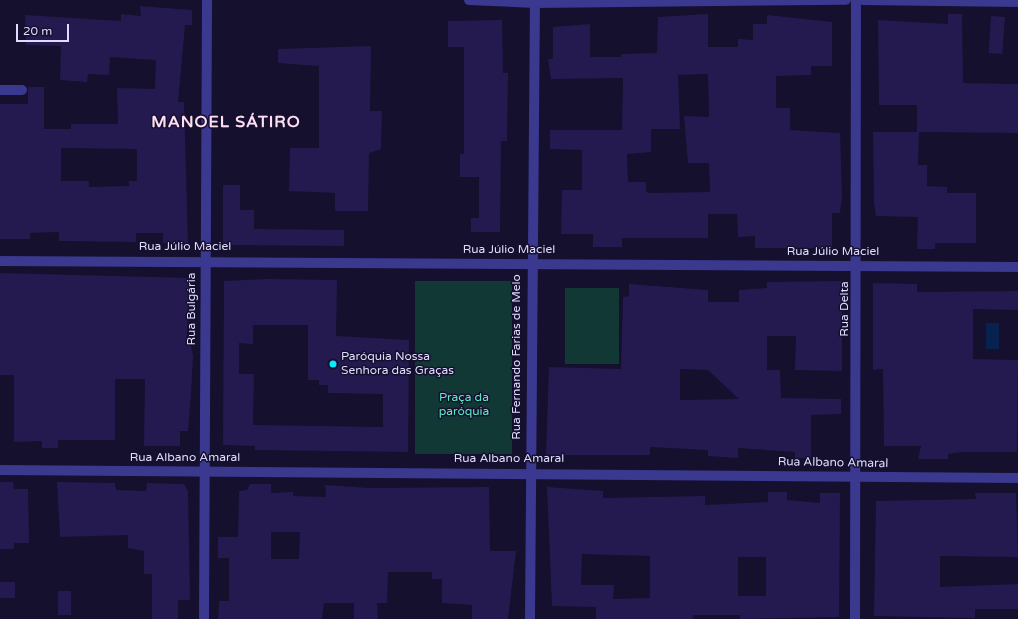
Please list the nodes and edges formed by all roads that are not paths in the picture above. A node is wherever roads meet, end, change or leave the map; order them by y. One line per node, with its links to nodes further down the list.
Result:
1 (207, 0): 10 (street, Rua Bulgária)
2 (469, 0): 6 (street)
3 (846, 0): 6 (street)
4 (856, 0): 13 (street, Rua Delta)
5 (863, 0): 7 (street)
6 (535, 1): 12 (street, Rua Fernando Farias de Melo)
7 (1018, 2)
8 (0, 90): 9 (street)
9 (22, 90)
10 (206, 260): 11 (street, Rua Júlio Maciel); 12 (street, Rua Júlio Maciel); 17 (street, Rua Bulgária)
11 (0, 261)
12 (530, 264): 13 (street, Rua Júlio Maciel); 16 (street, Rua Fernando Farias de Melo)
13 (858, 265): 14 (street, Rua Júlio Maciel); 18 (street, Rua Delta)
14 (1018, 267)
15 (0, 470): 17 (street, Rua Albano Amaral)
16 (528, 471): 17 (street, Rua Albano Amaral); 18 (street, Rua Albano Amaral); 21 (street, Rua Fernando Farias de Melo)
17 (204, 472): 20 (street, Rua Bulgária)
18 (857, 476): 19 (street, Rua Albano Amaral); 22 (street, Rua Delta)
19 (1018, 478)
20 (204, 619)
21 (530, 619)
22 (855, 619)

